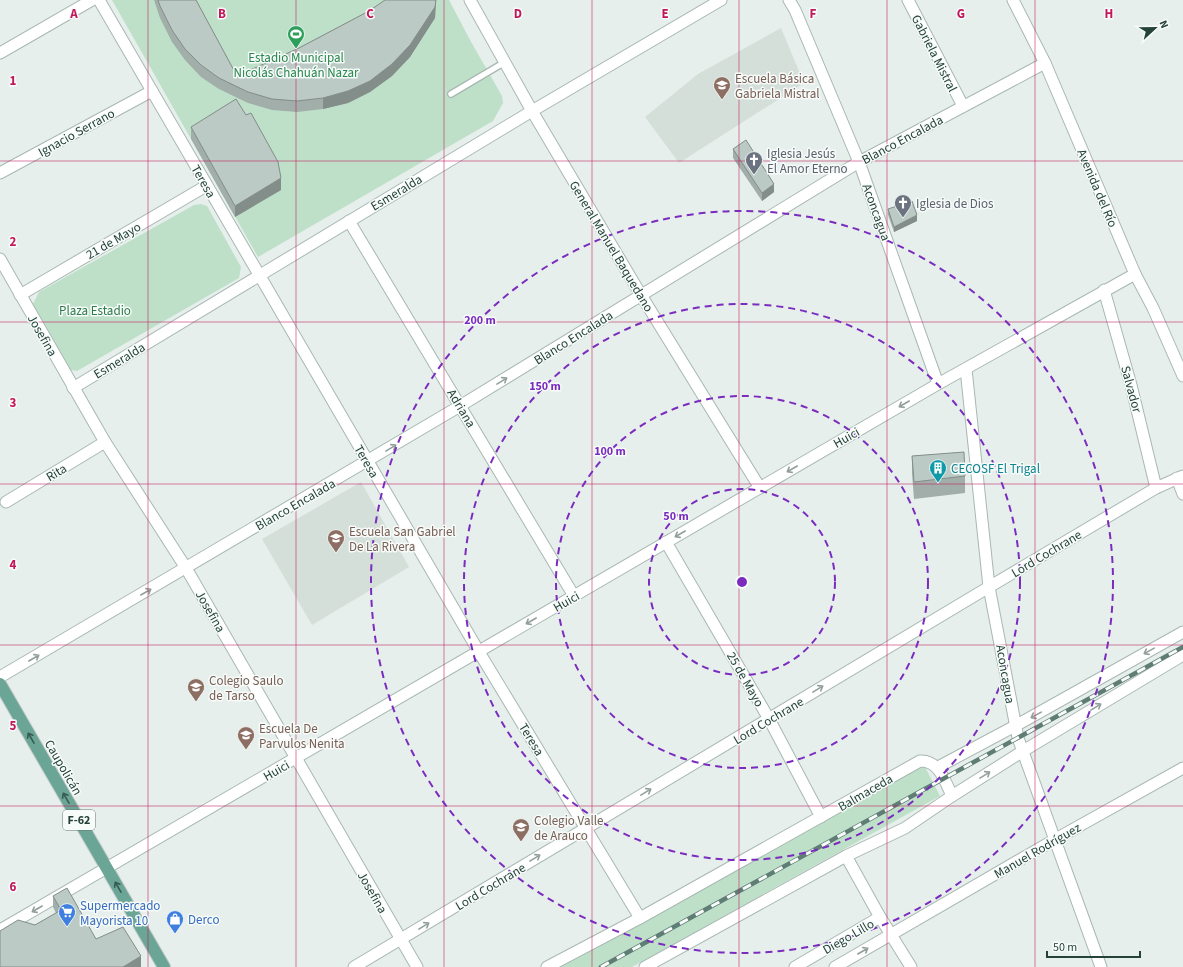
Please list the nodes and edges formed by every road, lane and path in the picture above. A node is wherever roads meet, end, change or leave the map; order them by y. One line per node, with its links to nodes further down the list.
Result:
1 (92, 0): 8 (street)
2 (99, 0): 11 (street, Teresa)
3 (470, 0): 9 (street, General Manuel Baquedano)
4 (722, 0): 14 (street, Esmeralda)
5 (789, 0): 15 (street, Aconcagua)
6 (908, 0): 13 (street, Gabriela Mistral)
7 (1013, 0): 10 (street, Avenida del Río)
8 (0, 54)
9 (505, 62): 12 (lane); 14 (street, General Manuel Baquedano)
10 (1045, 63): 13 (street, Blanco Encalada); 20 (street, Avenida del Río)
11 (152, 91): 16 (street, Ignacio Serrano); 17 (street, Teresa)
12 (451, 94)
13 (963, 106): 15 (street, Blanco Encalada)
14 (532, 111): 18 (street, Esmeralda); 24 (street, General Manuel Baquedano)
15 (859, 162): 24 (street, Blanco Encalada); 27 (street, Aconcagua)
16 (0, 173)
17 (206, 186): 21 (street, Teresa); 23 (street, 21 de Mayo)
18 (349, 221): 21 (street, Esmeralda); 29 (street, Adriana)
19 (0, 259): 23 (street, Josefina)
20 (1135, 274): 22 (street, Huici); 26 (street, Avenida del Río)
21 (260, 276): 28 (street, Esmeralda); 31 (street, Teresa)
22 (1104, 290): 25 (street, Huici); 34 (street, Salvador)
23 (20, 295): 28 (street, Josefina)
24 (641, 295): 29 (street, Blanco Encalada, one-way to 24); 33 (street, General Manuel Baquedano)
25 (966, 369): 27 (street, Huici); 39 (street, Aconcagua)
26 (1183, 376)
27 (938, 384): 33 (street, Huici, one-way to 33)
28 (73, 388): 30 (street, Josefina)
29 (460, 406): 31 (street, Blanco Encalada, one-way to 29); 40 (street, Adriana)
30 (105, 442): 36 (street, Rita); 38 (street, Josefina)
31 (367, 462): 38 (street, Blanco Encalada); 42 (street, Teresa)
32 (1180, 477): 34 (street, Lord Cochrane); 35 (street)
33 (760, 488): 37 (street, Huici, one-way to 37)
34 (1156, 488): 39 (street, Lord Cochrane)
35 (1183, 494)
36 (6, 502)
37 (666, 542): 40 (street, Huici); 46 (street, 25 de Mayo)
38 (186, 568): 44 (street, Blanco Encalada, one-way to 38); 49 (street, Josefina)
39 (989, 587): 46 (street, Lord Cochrane, one-way to 39); 47 (street, Aconcagua)
40 (574, 596): 42 (street, Huici, one-way to 42)
41 (1183, 632): 47 (street, one-way to 47)
42 (479, 652): 49 (street, Huici); 54 (street, Teresa)
43 (1183, 655): 48 (street, one-way to 43)
44 (0, 677)
45 (0, 684): 57 (main road, Caupolicán / F-62, one-way to 45)
46 (769, 719): 53 (street, 25 de Mayo); 54 (street, Lord Cochrane, one-way to 46)
47 (1015, 726): 48 (street, Aconcagua); 50 (street)
48 (1023, 752): 52 (street, one-way to 48); 55 (street, Aconcagua)
49 (296, 758): 57 (street, Huici); 62 (street, Josefina)
50 (938, 767): 52 (street); 53 (street, Balmaceda)
51 (1183, 768): 55 (street, Manuel Rodríguez)
52 (952, 796): 56 (street)
53 (821, 817): 59 (street, Balmaceda)
54 (586, 828): 59 (street, Teresa); 62 (street, Lord Cochrane, one-way to 54)
55 (1054, 840): 61 (street, Manuel Rodríguez); 72 (street, Aconcagua)
56 (846, 856): 58 (street); 63 (street)
57 (107, 868): 60 (street, Huici, one-way to 60); 64 (main road, Caupolicán / F-62, one-way to 57)
58 (880, 917): 61 (street); 69 (street, Diego Lillo)
59 (640, 918): 67 (street, Balmaceda)
60 (0, 930)
61 (892, 934): 70 (street, Diego Lillo, one-way to 61); 71 (street)
62 (401, 940): 65 (street, Lord Cochrane); 66 (street, Josefina)
63 (658, 964): 68 (street)
64 (164, 967)
65 (354, 967)
66 (417, 967)
67 (547, 967)
68 (645, 967)
69 (795, 967)
70 (835, 967)
71 (911, 967)
72 (1101, 967)

